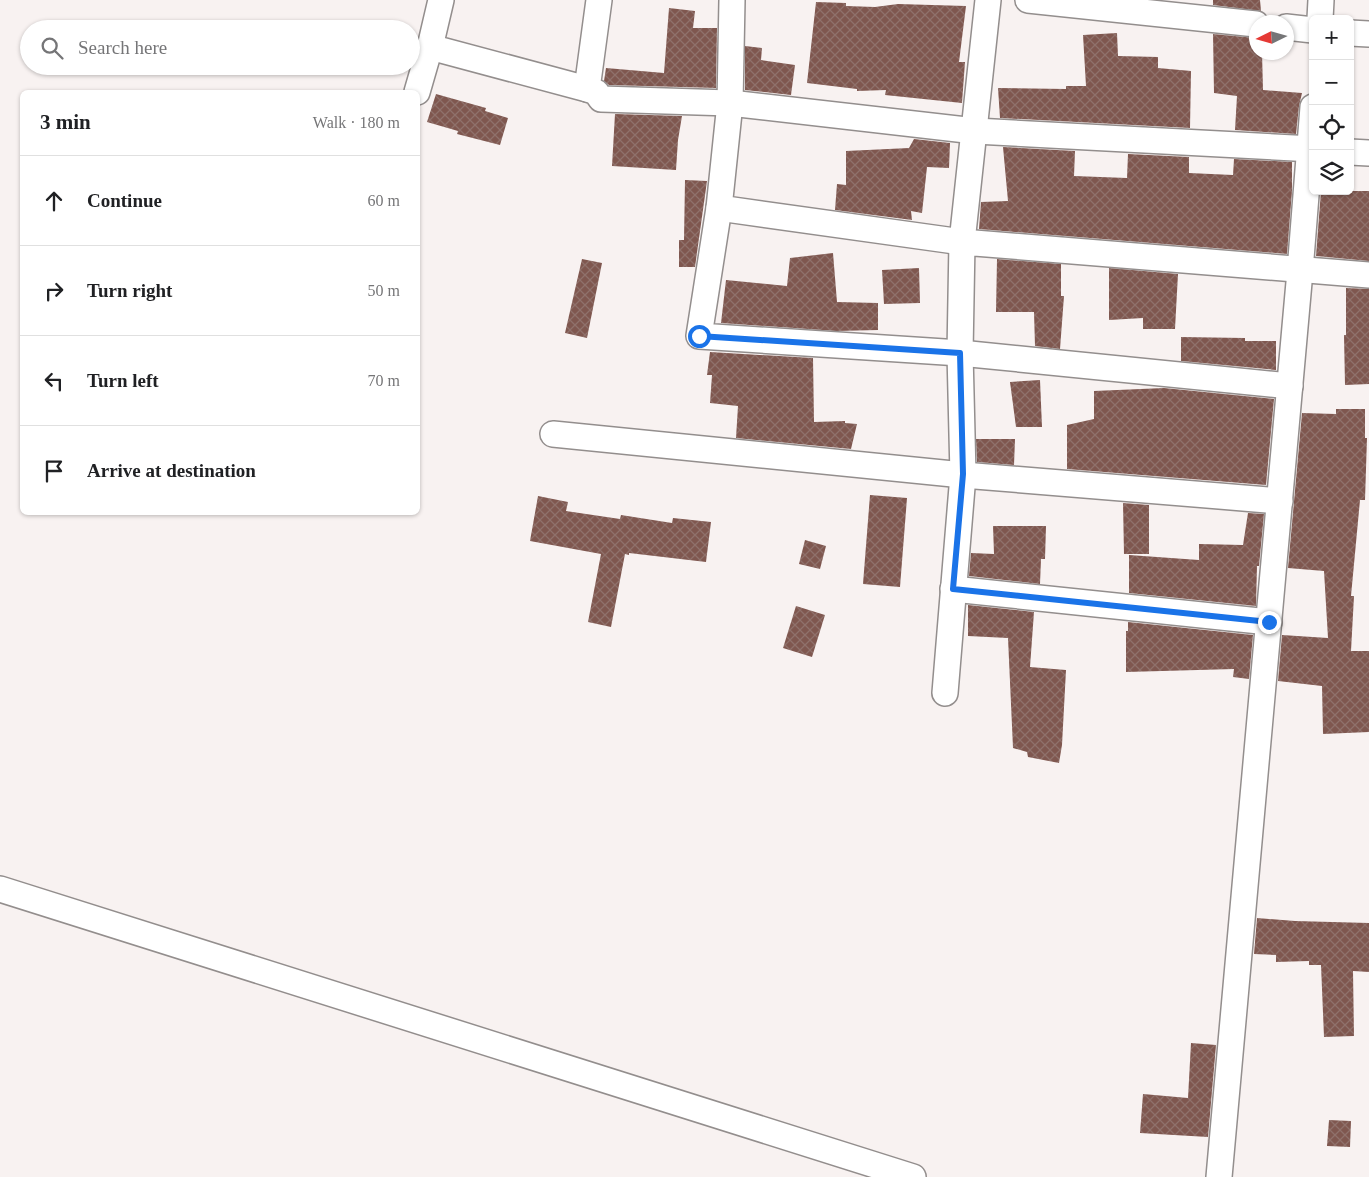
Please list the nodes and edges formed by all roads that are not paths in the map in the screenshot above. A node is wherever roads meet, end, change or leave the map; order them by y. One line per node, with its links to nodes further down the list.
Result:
1 (441, 0): 13 (street)
2 (599, 0): 14 (street)
3 (732, 0): 16 (street)
4 (988, 0): 17 (street)
5 (1028, 0): 8 (street)
6 (1321, 0): 7 (street)
7 (1320, 15)
8 (1249, 23)
9 (1294, 28): 10 (street)
10 (1309, 30)
11 (1354, 33): 12 (street)
12 (1369, 34)
13 (430, 47): 14 (street); 15 (street)
14 (587, 89): 16 (street)
15 (418, 90)
16 (730, 103): 17 (street); 22 (street)
17 (975, 131): 18 (street); 23 (street)
18 (1309, 149)
19 (1311, 150): 24 (street)
20 (1354, 152): 21 (street)
21 (1369, 153)
22 (719, 208): 23 (street); 26 (street)
23 (962, 242): 24 (street); 26 (street)
24 (1300, 271): 25 (street); 27 (street)
25 (1369, 275)
26 (960, 353): 27 (street); 29 (street)
27 (1290, 386): 30 (street)
28 (553, 434): 29 (street)
29 (963, 474): 30 (street); 31 (street)
30 (1280, 501): 32 (street)
31 (953, 589): 32 (street); 33 (street)
32 (1269, 622): 36 (street)
33 (945, 693)
34 (0, 888): 35 (street)
35 (913, 1177)
36 (1219, 1177)

